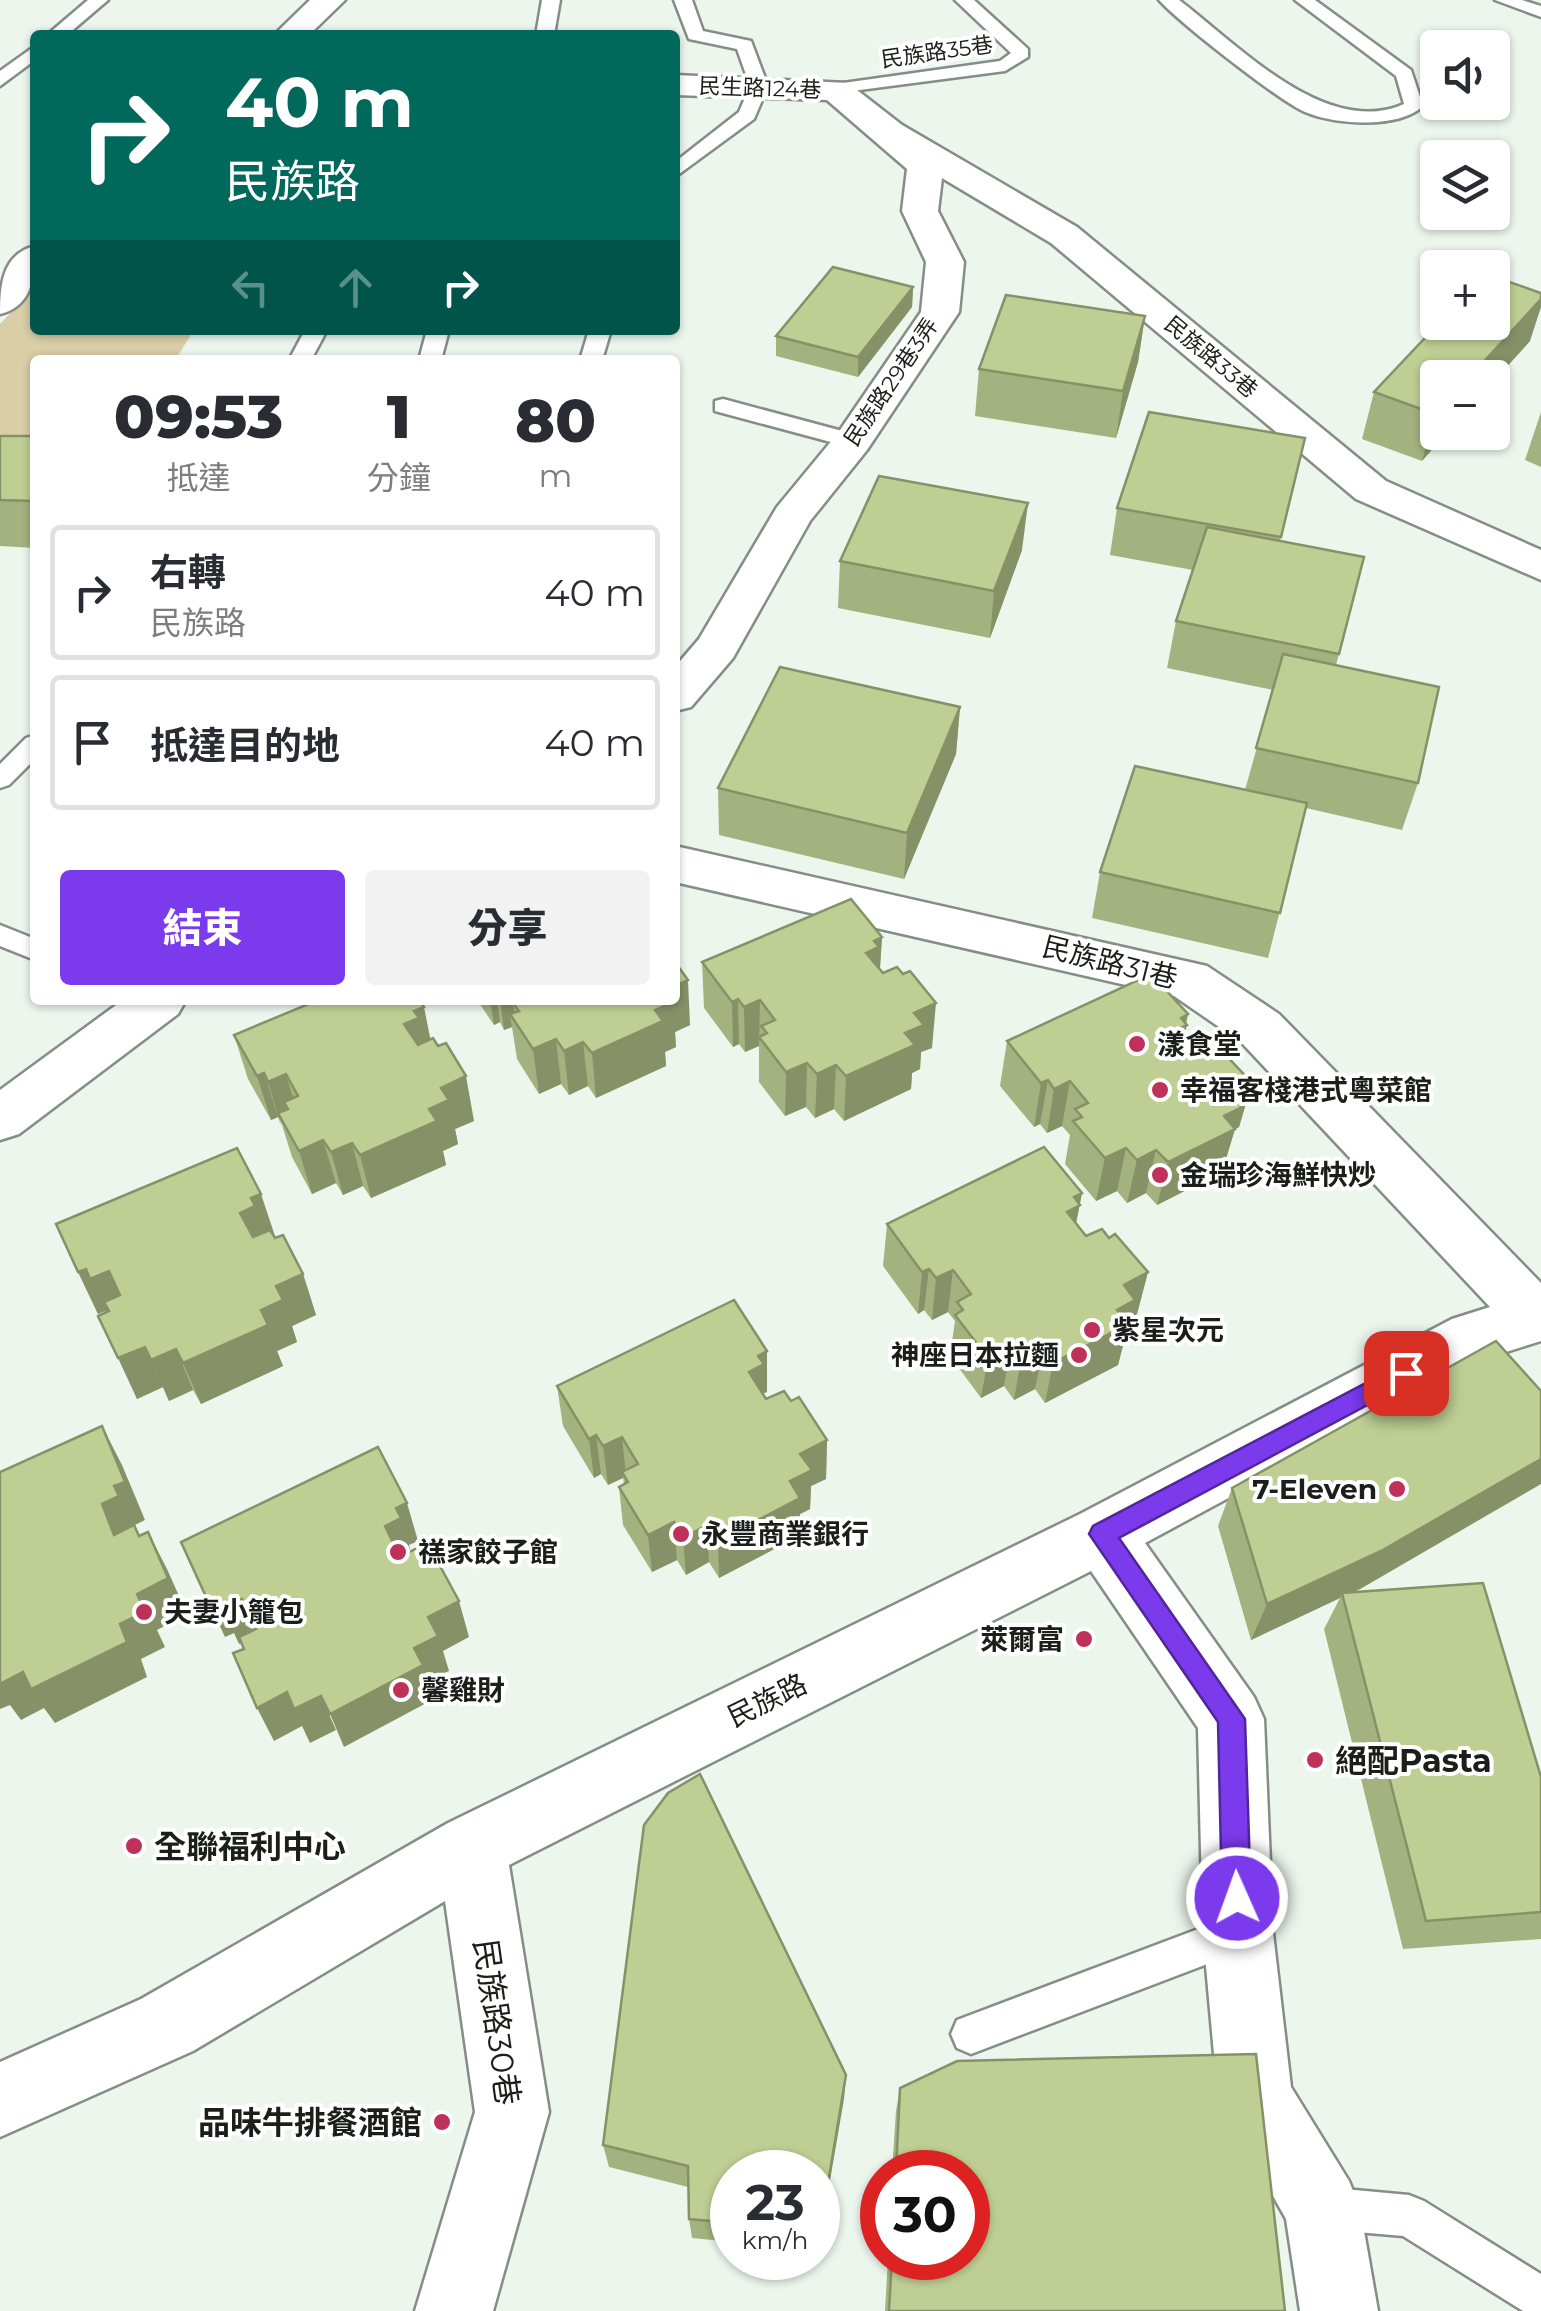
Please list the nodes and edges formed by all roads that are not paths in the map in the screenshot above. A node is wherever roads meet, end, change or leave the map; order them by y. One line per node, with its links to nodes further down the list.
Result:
1 (99, 0): 10 (lane)
2 (329, 0): 11 (street)
3 (551, 0): 12 (lane)
4 (683, 0): 16 (lane)
5 (964, 0): 17 (lane, 民族路35巷)
6 (1168, 0): 7 (lane)
7 (1304, 0)
8 (1504, 0): 9 (lane)
9 (1541, 12)
10 (62, 30)
11 (296, 30)
12 (545, 30)
13 (30, 56): 14 (lane)
14 (0, 80)
15 (680, 85): 16 (street, 民生路124巷)
16 (759, 86): 17 (street, 民生路124巷); 19 (lane)
17 (836, 90): 18 (street, 民生路124巷)
18 (890, 132): 23 (street, 民族路29巷3弄); 24 (street, 民族路33巷)
19 (680, 167)
20 (30, 263): 21 (street)
21 (0, 302)
22 (724, 406): 23 (lane)
23 (852, 441): 25 (street, 民族路29巷3弄)
24 (1541, 566)
25 (680, 690)
26 (30, 749): 27 (lane)
27 (0, 778)
28 (680, 865): 33 (street, 民族路31巷)
29 (0, 935): 30 (lane)
30 (30, 948)
31 (151, 1005): 32 (street)
32 (0, 1118)
33 (1540, 1313): 34 (street, 民族路)
34 (1102, 1534): 35 (street, 民族路); 36 (street)
35 (472, 1847): 38 (street, 民族路); 41 (street, 民族路30巷)
36 (1238, 1934): 37 (lane); 39 (street)
37 (971, 2034)
38 (0, 2100)
39 (1322, 2208): 40 (lane); 42 (street)
40 (1541, 2298)
41 (454, 2311)
42 (1339, 2311)

